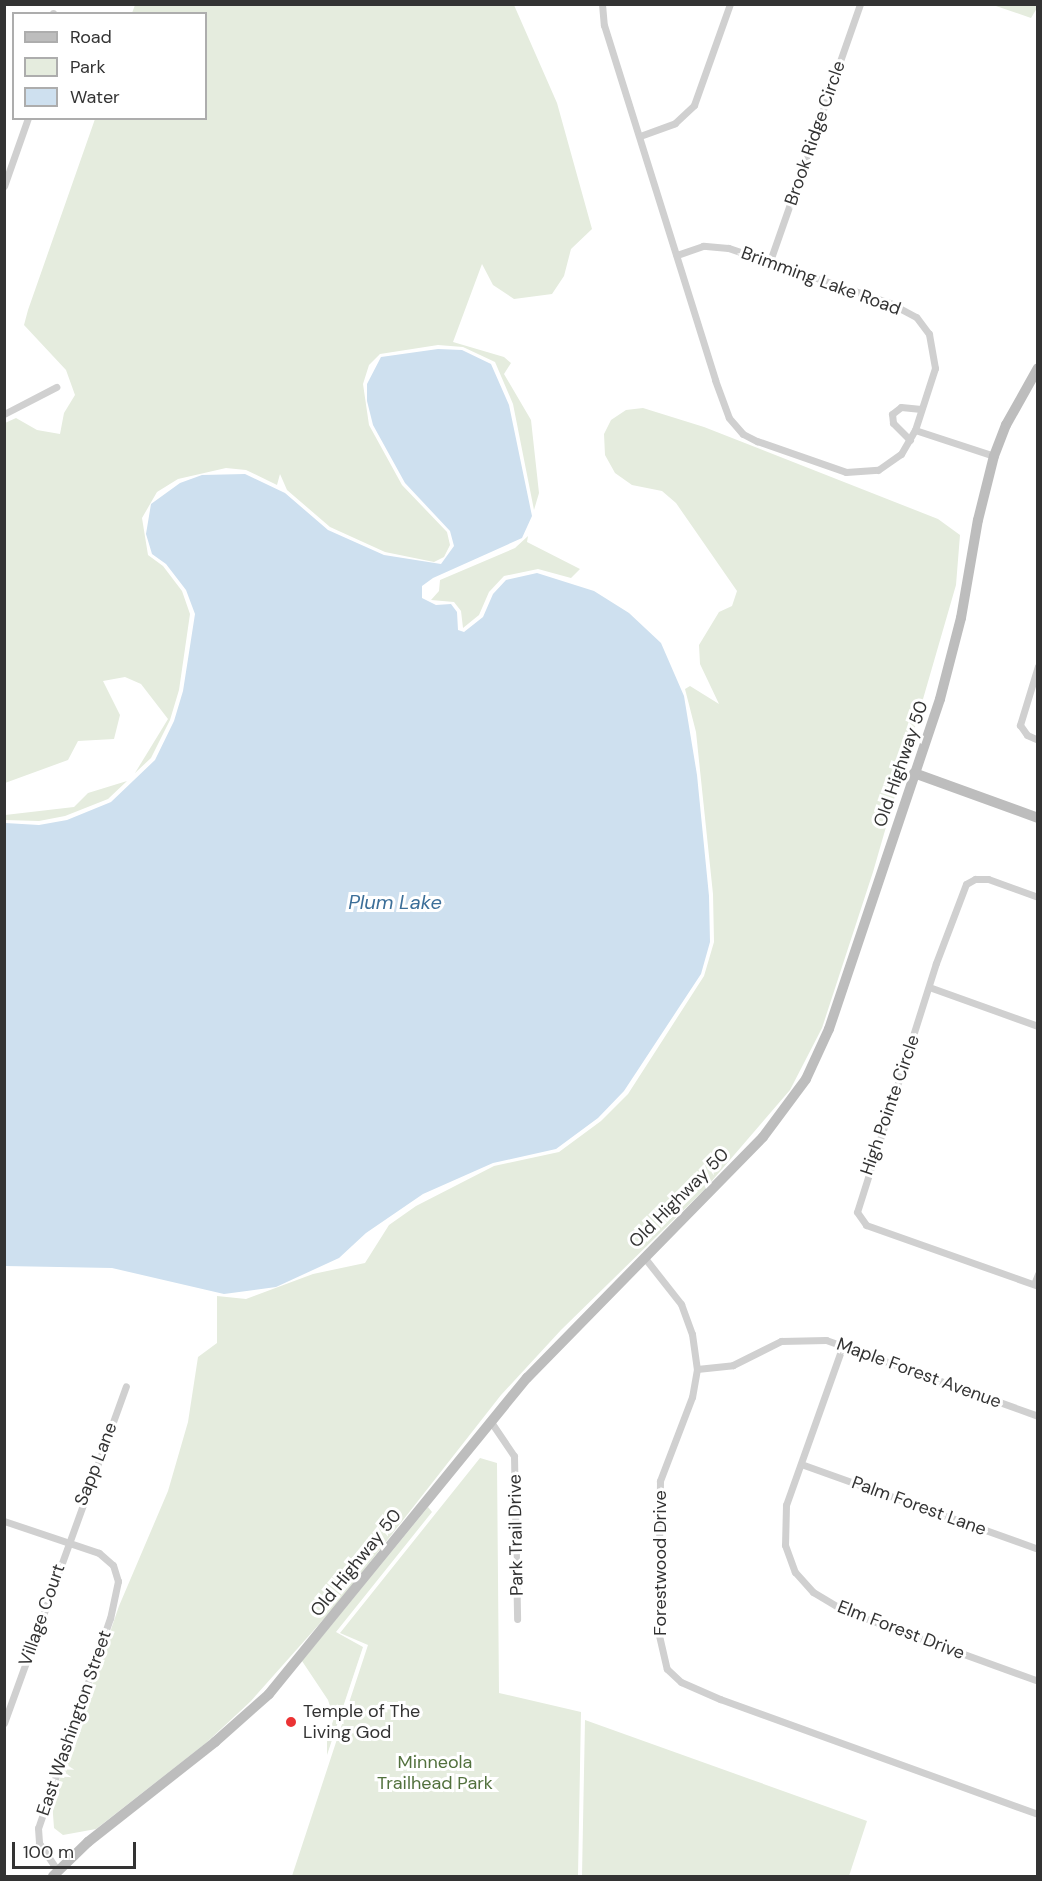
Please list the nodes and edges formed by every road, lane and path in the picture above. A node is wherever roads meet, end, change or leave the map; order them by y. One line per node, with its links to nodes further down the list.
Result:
1 (602, 4): 5 (street, Brimming Lake Road)
2 (730, 4): 5 (street)
3 (860, 4): 8 (street, Brook Ridge Circle)
4 (27, 120): 6 (street)
5 (640, 136): 7 (street, Brimming Lake Road)
6 (4, 186)
7 (677, 255): 8 (street, Brimming Lake Road); 14 (street, Brimming Lake Road)
8 (770, 261): 11 (street, Brimming Lake Road)
9 (1038, 368): 15 (main road, Old Highway 50)
10 (56, 387): 12 (street)
11 (921, 409): 13 (street, Brimming Lake Road); 14 (street)
12 (4, 414)
13 (915, 429): 14 (street, Brimming Lake Road); 15 (street)
14 (910, 440)
15 (994, 456): 18 (main road, Old Highway 50)
16 (1038, 666): 17 (street)
17 (1038, 740)
18 (914, 773): 19 (main road); 23 (main road, Old Highway 50)
19 (1038, 818)
20 (1038, 897): 21 (street, High Pointe Circle)
21 (929, 987): 22 (street); 25 (street, High Pointe Circle)
22 (1038, 1026)
23 (644, 1257): 27 (street, Forestwood Drive); 30 (main road, Old Highway 50)
24 (1038, 1274): 25 (street)
25 (1036, 1285)
26 (843, 1346): 27 (street, Maple Forest Avenue); 29 (street, Maple Forest Avenue); 31 (street, Elm Forest Drive)
27 (697, 1370): 38 (street, Forestwood Drive)
28 (126, 1386): 33 (street, Sapp Lane)
29 (1038, 1416)
30 (491, 1422): 35 (street, Park Trail Drive); 39 (main road, Old Highway 50)
31 (801, 1464): 34 (street, Palm Forest Lane); 36 (street, Elm Forest Drive)
32 (4, 1521): 33 (street)
33 (67, 1541): 37 (street, Village Court); 39 (street, East Washington Street)
34 (1038, 1549)
35 (517, 1619)
36 (1038, 1680)
37 (4, 1723)
38 (1038, 1814)
39 (56, 1874)

